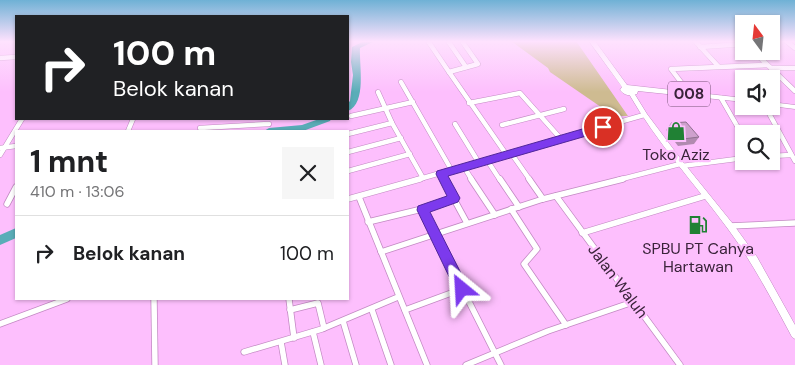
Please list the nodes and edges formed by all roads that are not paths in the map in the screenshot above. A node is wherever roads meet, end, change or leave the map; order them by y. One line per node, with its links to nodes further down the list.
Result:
1 (439, 58): 11 (street)
2 (460, 58): 8 (street)
3 (474, 58): 8 (street)
4 (604, 58): 15 (street)
5 (710, 58): 7 (street)
6 (762, 60): 9 (street)
7 (718, 66): 9 (street); 16 (street)
8 (466, 67): 11 (street)
9 (769, 67): 10 (street); 13 (street)
10 (795, 68)
11 (448, 72): 20 (street)
12 (401, 82): 19 (street)
13 (795, 91)
14 (378, 92): 23 (street)
15 (633, 92): 16 (street, 008); 25 (street)
16 (690, 94): 17 (street, 008)
17 (722, 98): 18 (street, 008); 34 (street)
18 (735, 99)
19 (413, 102): 23 (street); 54 (street)
20 (469, 103): 28 (street); 43 (street)
21 (780, 105): 22 (street)
22 (795, 107)
23 (387, 109): 27 (street); 30 (street)
24 (564, 109): 28 (street)
25 (644, 115): 38 (street); 51 (street)
26 (770, 115): 45 (street)
27 (351, 116)
28 (540, 116): 33 (street); 38 (street)
29 (21, 120): 40 (street)
30 (392, 122): 36 (street); 37 (street)
31 (269, 123): 35 (street)
32 (455, 124): 50 (street)
33 (502, 125)
34 (737, 125)
35 (200, 128)
36 (349, 134)
37 (401, 138): 41 (street); 42 (street)
38 (561, 139): 43 (street)
39 (15, 146): 40 (street)
40 (2, 148): 44 (street)
41 (349, 152)
42 (410, 154): 53 (street); 56 (street)
43 (508, 154): 48 (street); 63 (street)
44 (0, 155)
45 (791, 155): 46 (street); 49 (street)
46 (780, 156)
47 (735, 159): 51 (street)
48 (487, 160): 50 (street); 65 (street)
49 (795, 161)
50 (479, 163): 52 (street)
51 (680, 165): 58 (street); 59 (street)
52 (464, 167): 54 (street); 68 (street)
53 (349, 171)
54 (452, 171): 55 (street)
55 (441, 174): 56 (street); 61 (street)
56 (423, 178): 60 (street)
57 (15, 189): 64 (street)
58 (556, 196): 63 (street); 73 (street, Jalan Waluh)
59 (705, 196): 72 (street); 73 (street)
60 (359, 197): 62 (street); 69 (street)
61 (454, 198): 67 (street); 70 (street)
62 (349, 199)
63 (543, 199): 65 (street)
64 (7, 204)
65 (519, 207): 66 (street)
66 (511, 209): 68 (street); 87 (street)
67 (422, 210): 69 (street); 74 (street)
68 (494, 215): 70 (street)
69 (368, 222): 75 (street)
70 (467, 223): 74 (street)
71 (795, 223): 72 (street)
72 (730, 226): 90 (street)
73 (582, 233): 81 (street, Jalan Waluh)
74 (434, 234): 75 (street); 76 (street)
75 (381, 252): 77 (street)
76 (462, 289): 84 (street); 94 (street)
77 (398, 298): 83 (street); 84 (street)
78 (64, 300): 86 (street)
79 (154, 300): 95 (street)
80 (289, 300): 82 (street)
81 (633, 302): 87 (street); 103 (street, Jalan Waluh)
82 (290, 310): 88 (street); 91 (street)
83 (372, 310): 85 (street); 99 (street)
84 (405, 310): 100 (street)
85 (343, 321): 88 (street); 98 (street)
86 (0, 324)
87 (566, 325): 94 (street)
88 (324, 328): 89 (street)
89 (313, 332): 91 (street); 97 (street)
90 (795, 334)
91 (294, 338): 92 (street)
92 (281, 342): 93 (street); 96 (street)
93 (244, 352)
94 (495, 353): 101 (street); 102 (street)
95 (155, 365)
96 (284, 365)
97 (321, 365)
98 (356, 365)
99 (391, 365)
100 (427, 365)
101 (466, 365)
102 (501, 365)
103 (680, 365)

